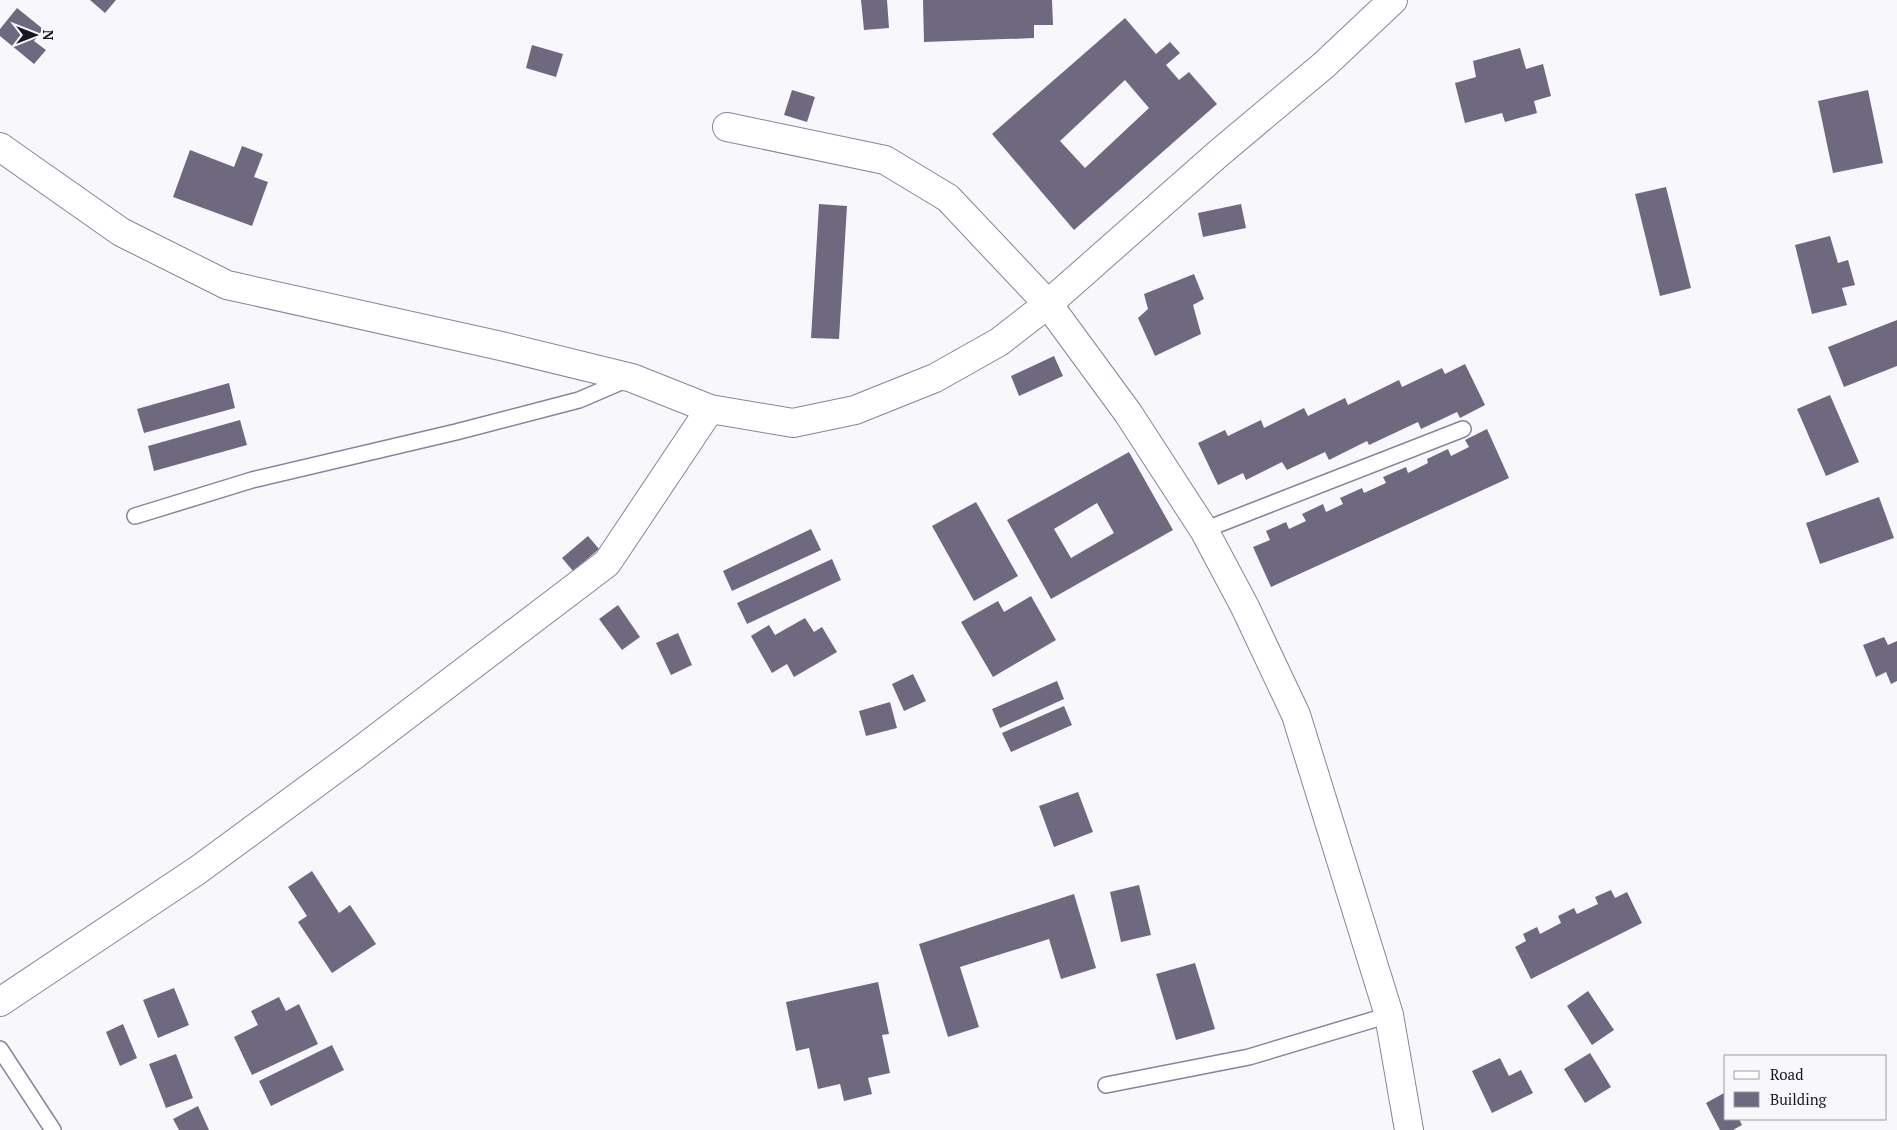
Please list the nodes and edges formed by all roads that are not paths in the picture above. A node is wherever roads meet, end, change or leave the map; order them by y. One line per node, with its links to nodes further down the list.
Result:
1 (1393, 0): 4 (street)
2 (727, 127): 4 (street)
3 (0, 146): 5 (street)
4 (1048, 304): 6 (street); 9 (street)
5 (632, 378): 6 (street); 8 (lane)
6 (710, 409): 10 (street)
7 (1463, 429): 9 (lane)
8 (135, 516)
9 (1204, 530): 11 (street)
10 (0, 1002)
11 (1389, 1015): 13 (lane); 15 (street)
12 (0, 1049): 14 (lane)
13 (1106, 1085)
14 (53, 1130)
15 (1409, 1130)

